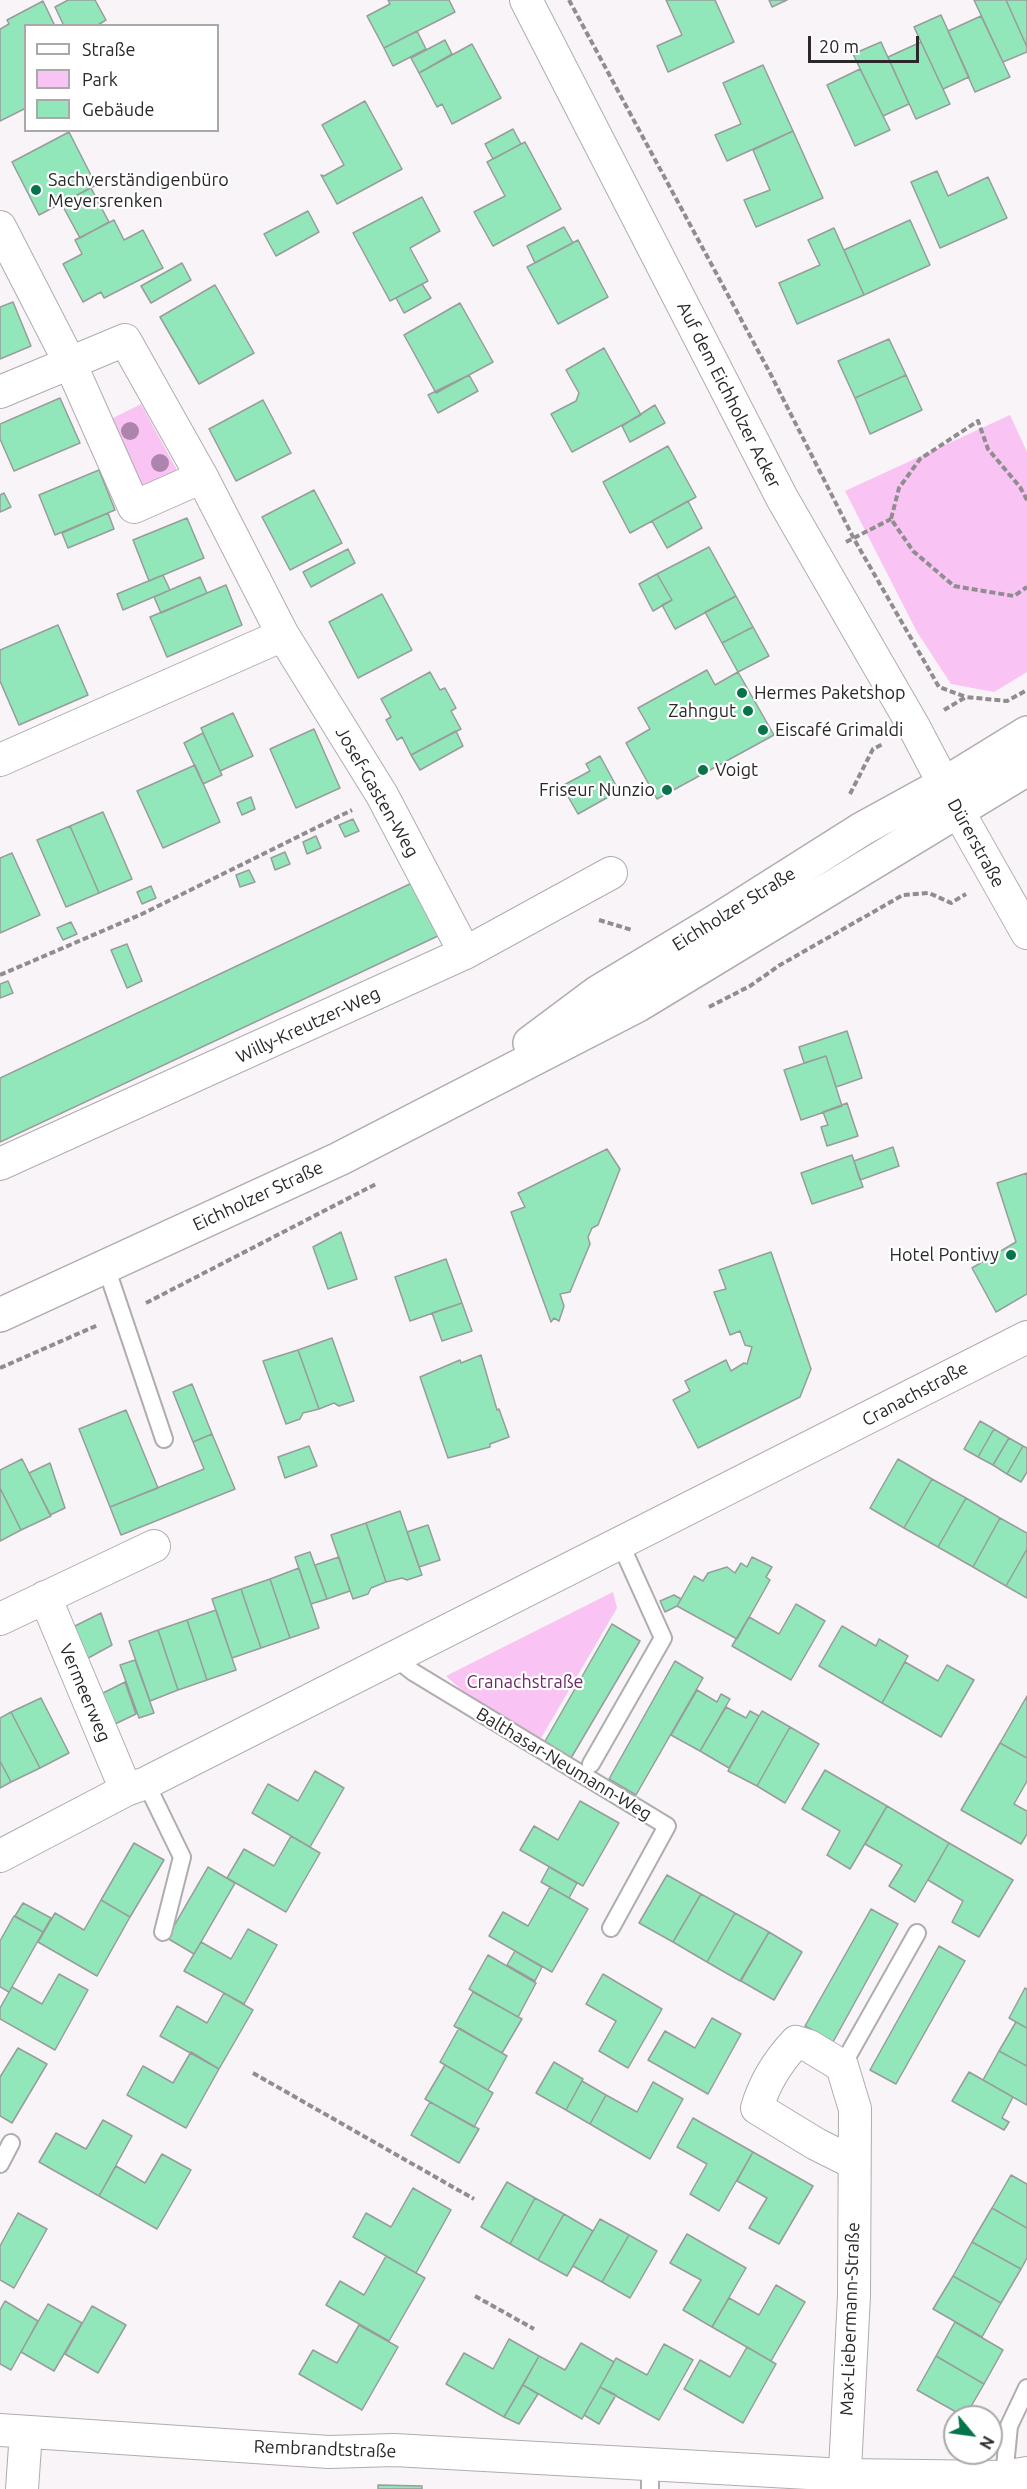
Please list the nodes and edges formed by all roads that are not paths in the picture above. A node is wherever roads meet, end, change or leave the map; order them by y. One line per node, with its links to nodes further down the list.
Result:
1 (526, 0): 10 (street, Auf dem Eichholzer Acker)
2 (0, 227): 3 (street)
3 (70, 363): 4 (street, Josef-Gasten-Weg); 5 (street, Josef-Gasten-Weg); 5 (street)
4 (0, 392)
5 (202, 477): 6 (street, Josef-Gasten-Weg)
6 (283, 635): 8 (street); 13 (street, Josef-Gasten-Weg)
7 (1027, 733): 10 (main road, Eichholzer Straße)
8 (0, 760)
9 (1027, 769): 10 (main road, Eichholzer Straße)
10 (951, 797): 12 (street, Dürerstraße); 15 (main road, Eichholzer Straße)
11 (610, 873): 13 (street, Willy-Kreutzer-Weg)
12 (1027, 933)
13 (465, 953): 14 (street, Willy-Kreutzer-Weg)
14 (0, 1164)
15 (106, 1267): 16 (main road, Eichholzer Straße); 20 (lane)
16 (62, 1285): 17 (main road, Eichholzer Straße); 18 (main road, Eichholzer Straße)
17 (0, 1302)
18 (0, 1315)
19 (1027, 1337): 21 (street, Cranachstraße)
20 (164, 1439)
21 (621, 1545): 25 (street, Cranachstraße); 26 (lane)
22 (154, 1546): 23 (street)
23 (45, 1596): 24 (street); 27 (street, Vermeerweg)
24 (0, 1619)
25 (394, 1657): 27 (street, Cranachstraße); 29 (lane, Balthasar-Neumann-Weg)
26 (591, 1764)
27 (136, 1787): 28 (street, Cranachstraße); 30 (lane)
28 (0, 1856)
29 (611, 1928)
30 (163, 1932)
31 (916, 1933): 32 (lane)
32 (842, 2066): 34 (street, Max-Liebermann-Straße); 34 (street)
33 (11, 2143): 35 (lane)
34 (854, 2163): 40 (street, Max-Liebermann-Straße)
35 (0, 2164)
36 (1027, 2388): 38 (lane)
37 (13, 2431): 39 (street, Rembrandtstraße); 41 (street)
38 (1016, 2475): 40 (street, Rembrandtstraße)
39 (650, 2477): 40 (street, Rembrandtstraße)
40 (844, 2482)
41 (22, 2489)

